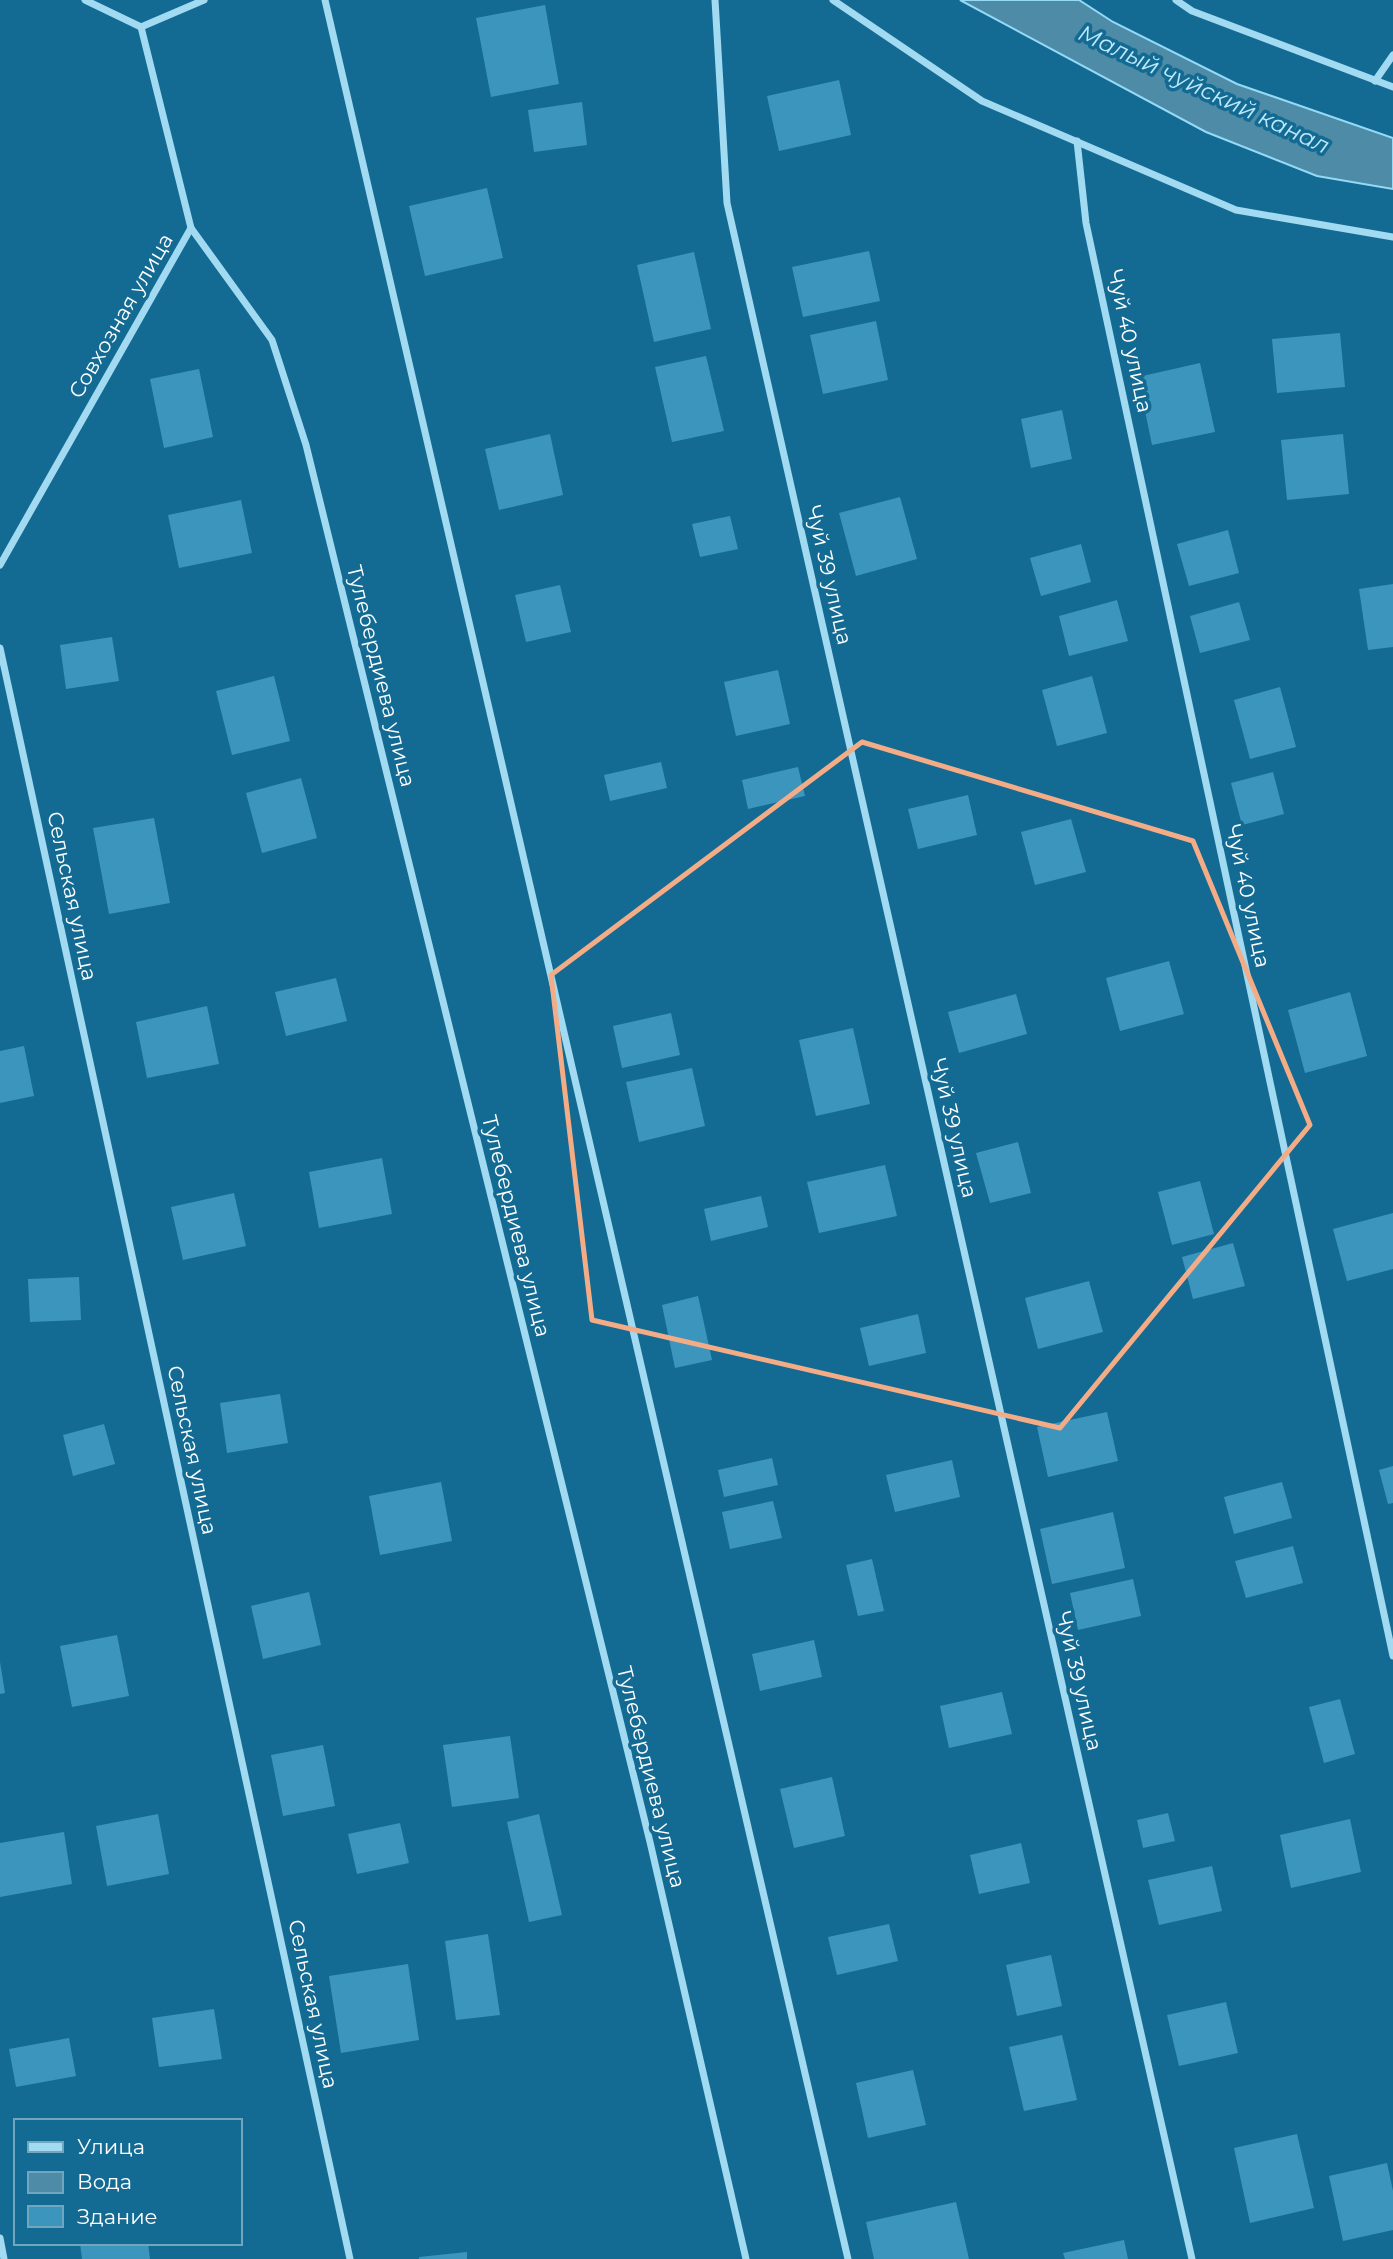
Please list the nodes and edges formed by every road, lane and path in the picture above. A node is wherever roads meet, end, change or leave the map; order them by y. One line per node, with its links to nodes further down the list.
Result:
1 (85, 0): 7 (street)
2 (204, 0): 7 (street)
3 (325, 0): 21 (street)
4 (715, 0): 22 (street, Чуй 39 улица)
5 (833, 0): 11 (street)
6 (1175, 0): 9 (street)
7 (141, 27): 12 (street, Совхозная улица)
8 (1393, 55): 9 (street)
9 (1375, 81): 10 (street)
10 (1393, 87)
11 (1077, 141): 13 (street); 16 (street, Чуй 40 улица)
12 (191, 228): 14 (street, Совхозная улица); 20 (street, Тулебердиева улица)
13 (1393, 237)
14 (0, 565)
15 (0, 648): 19 (street, Сельская улица)
16 (1393, 1656)
17 (0, 2238): 18 (street)
18 (4, 2259)
19 (350, 2259)
20 (746, 2259)
21 (848, 2259)
22 (1192, 2259)

